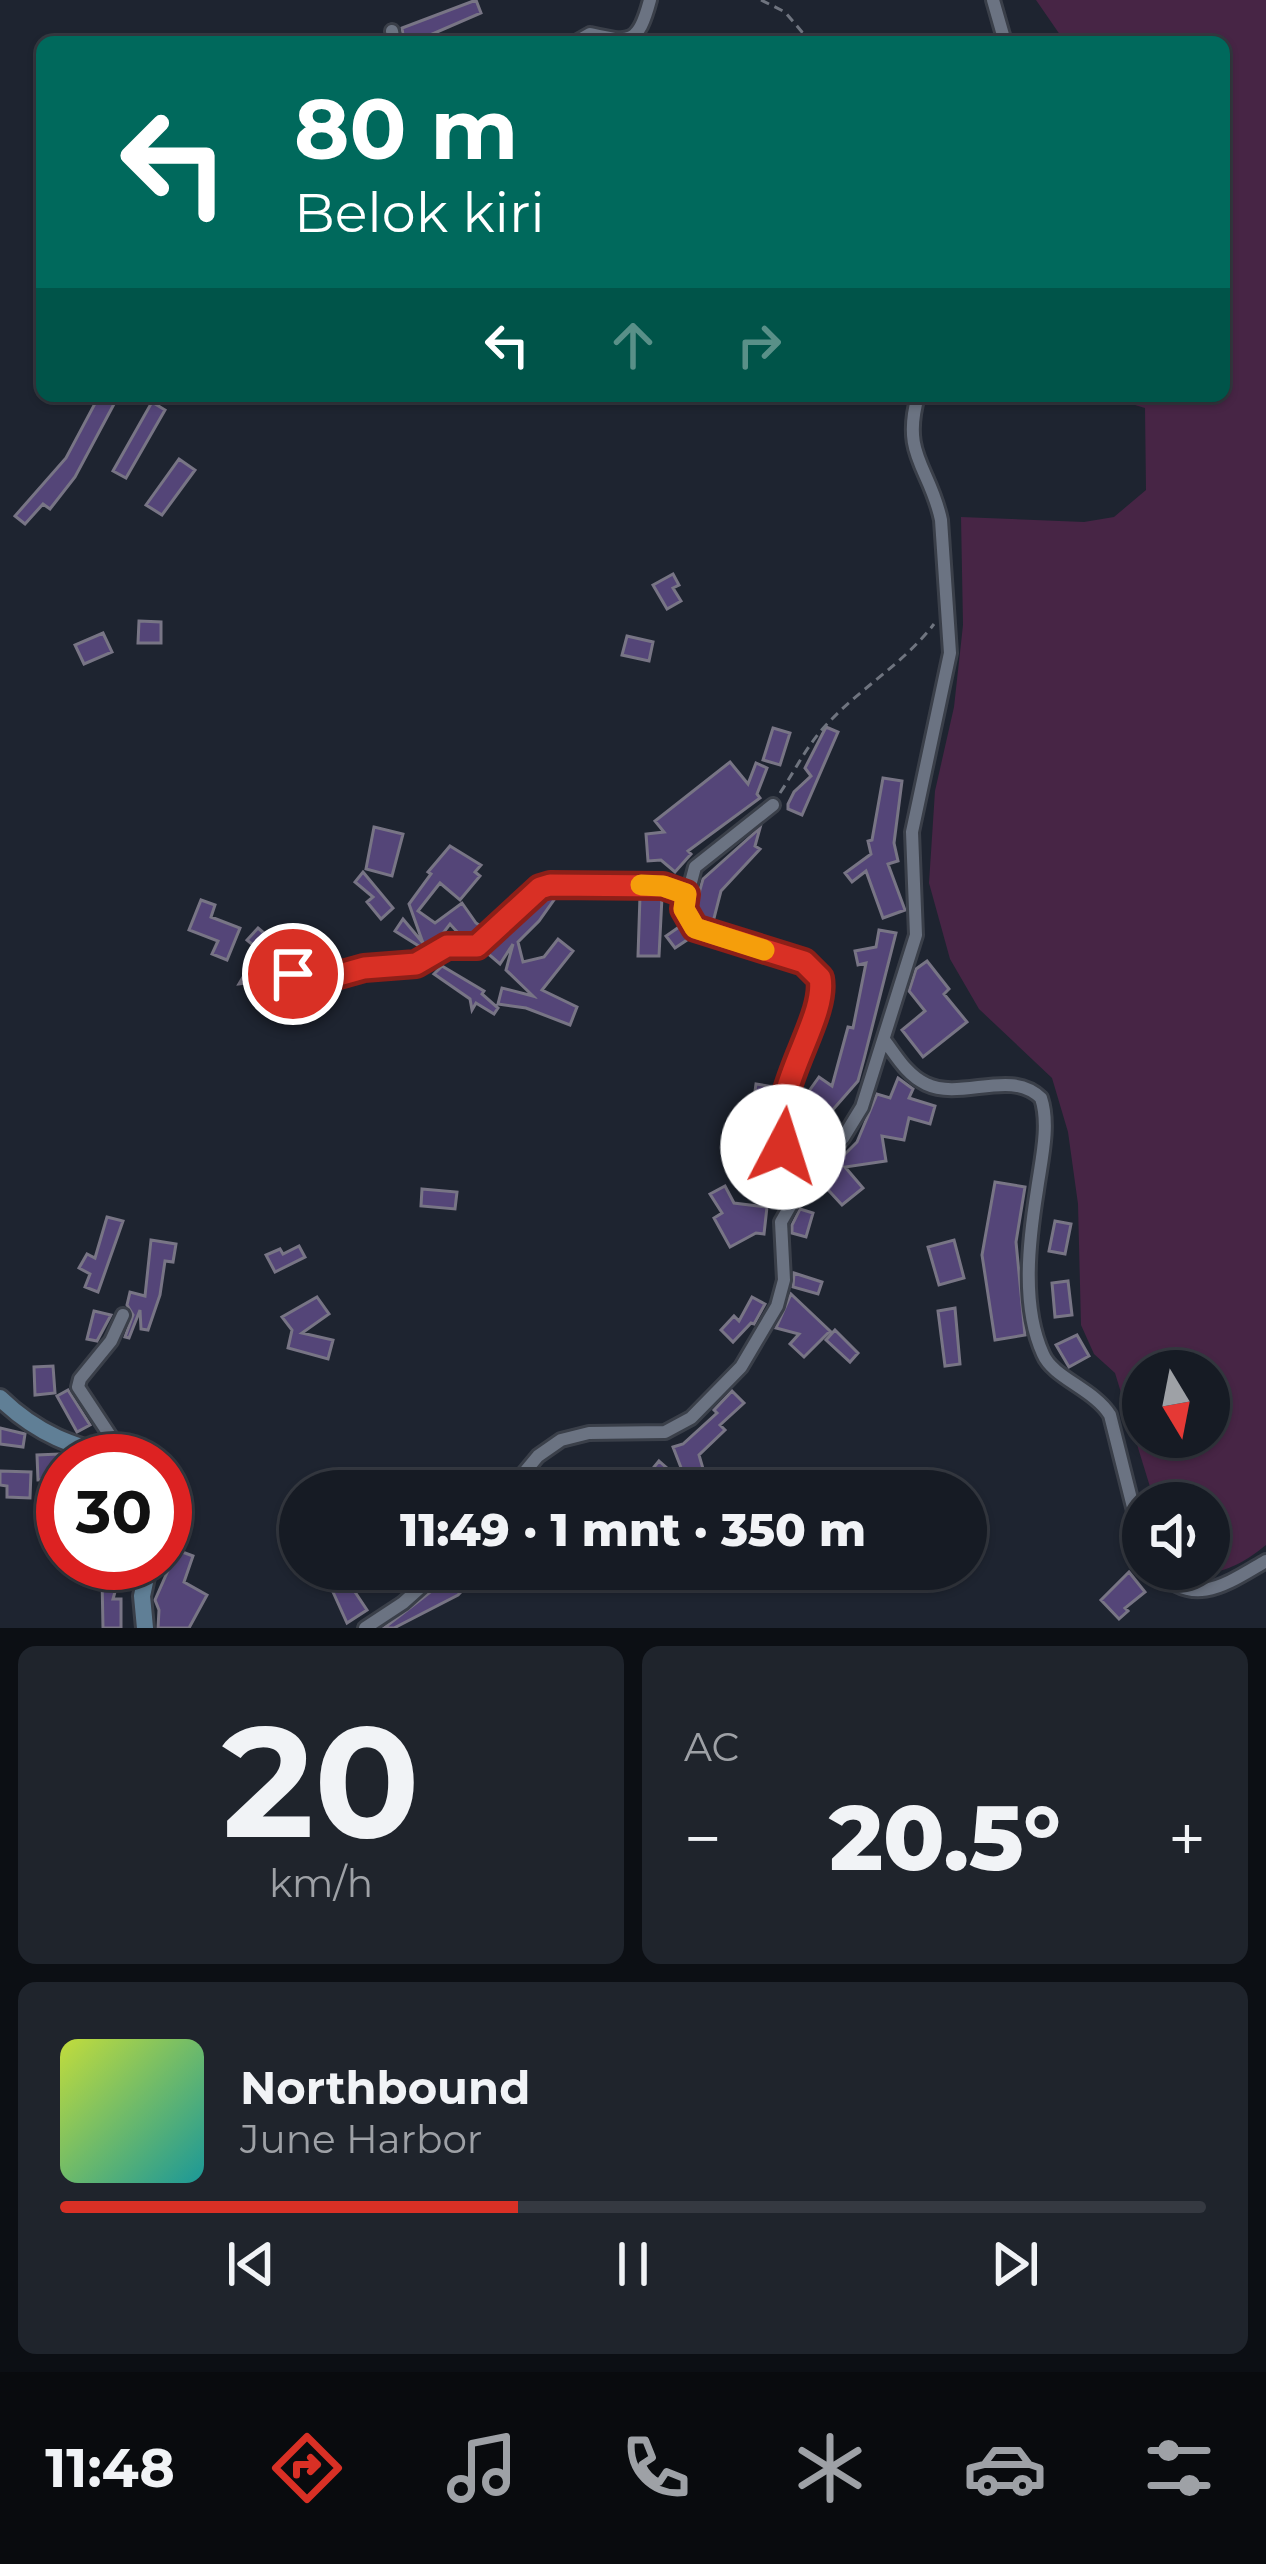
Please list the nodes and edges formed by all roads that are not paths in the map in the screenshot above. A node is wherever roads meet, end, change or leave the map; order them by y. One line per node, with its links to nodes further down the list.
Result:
1 (650, 0): 3 (street)
2 (993, 0): 4 (street)
3 (633, 36)
4 (1002, 36)
5 (917, 402): 9 (street)
6 (773, 805): 7 (street)
7 (686, 894): 8 (street); 10 (street)
8 (285, 965)
9 (885, 1041): 10 (street); 16 (street)
10 (805, 1180): 15 (street)
11 (123, 1315): 14 (street)
12 (0, 1398): 13 (street)
13 (46, 1434)
14 (108, 1434)
15 (526, 1470)
16 (1127, 1482)
17 (1266, 1561): 18 (street)
18 (1230, 1582)
19 (143, 1590): 21 (street)
20 (418, 1590): 22 (street)
21 (145, 1628)
22 (365, 1628)

